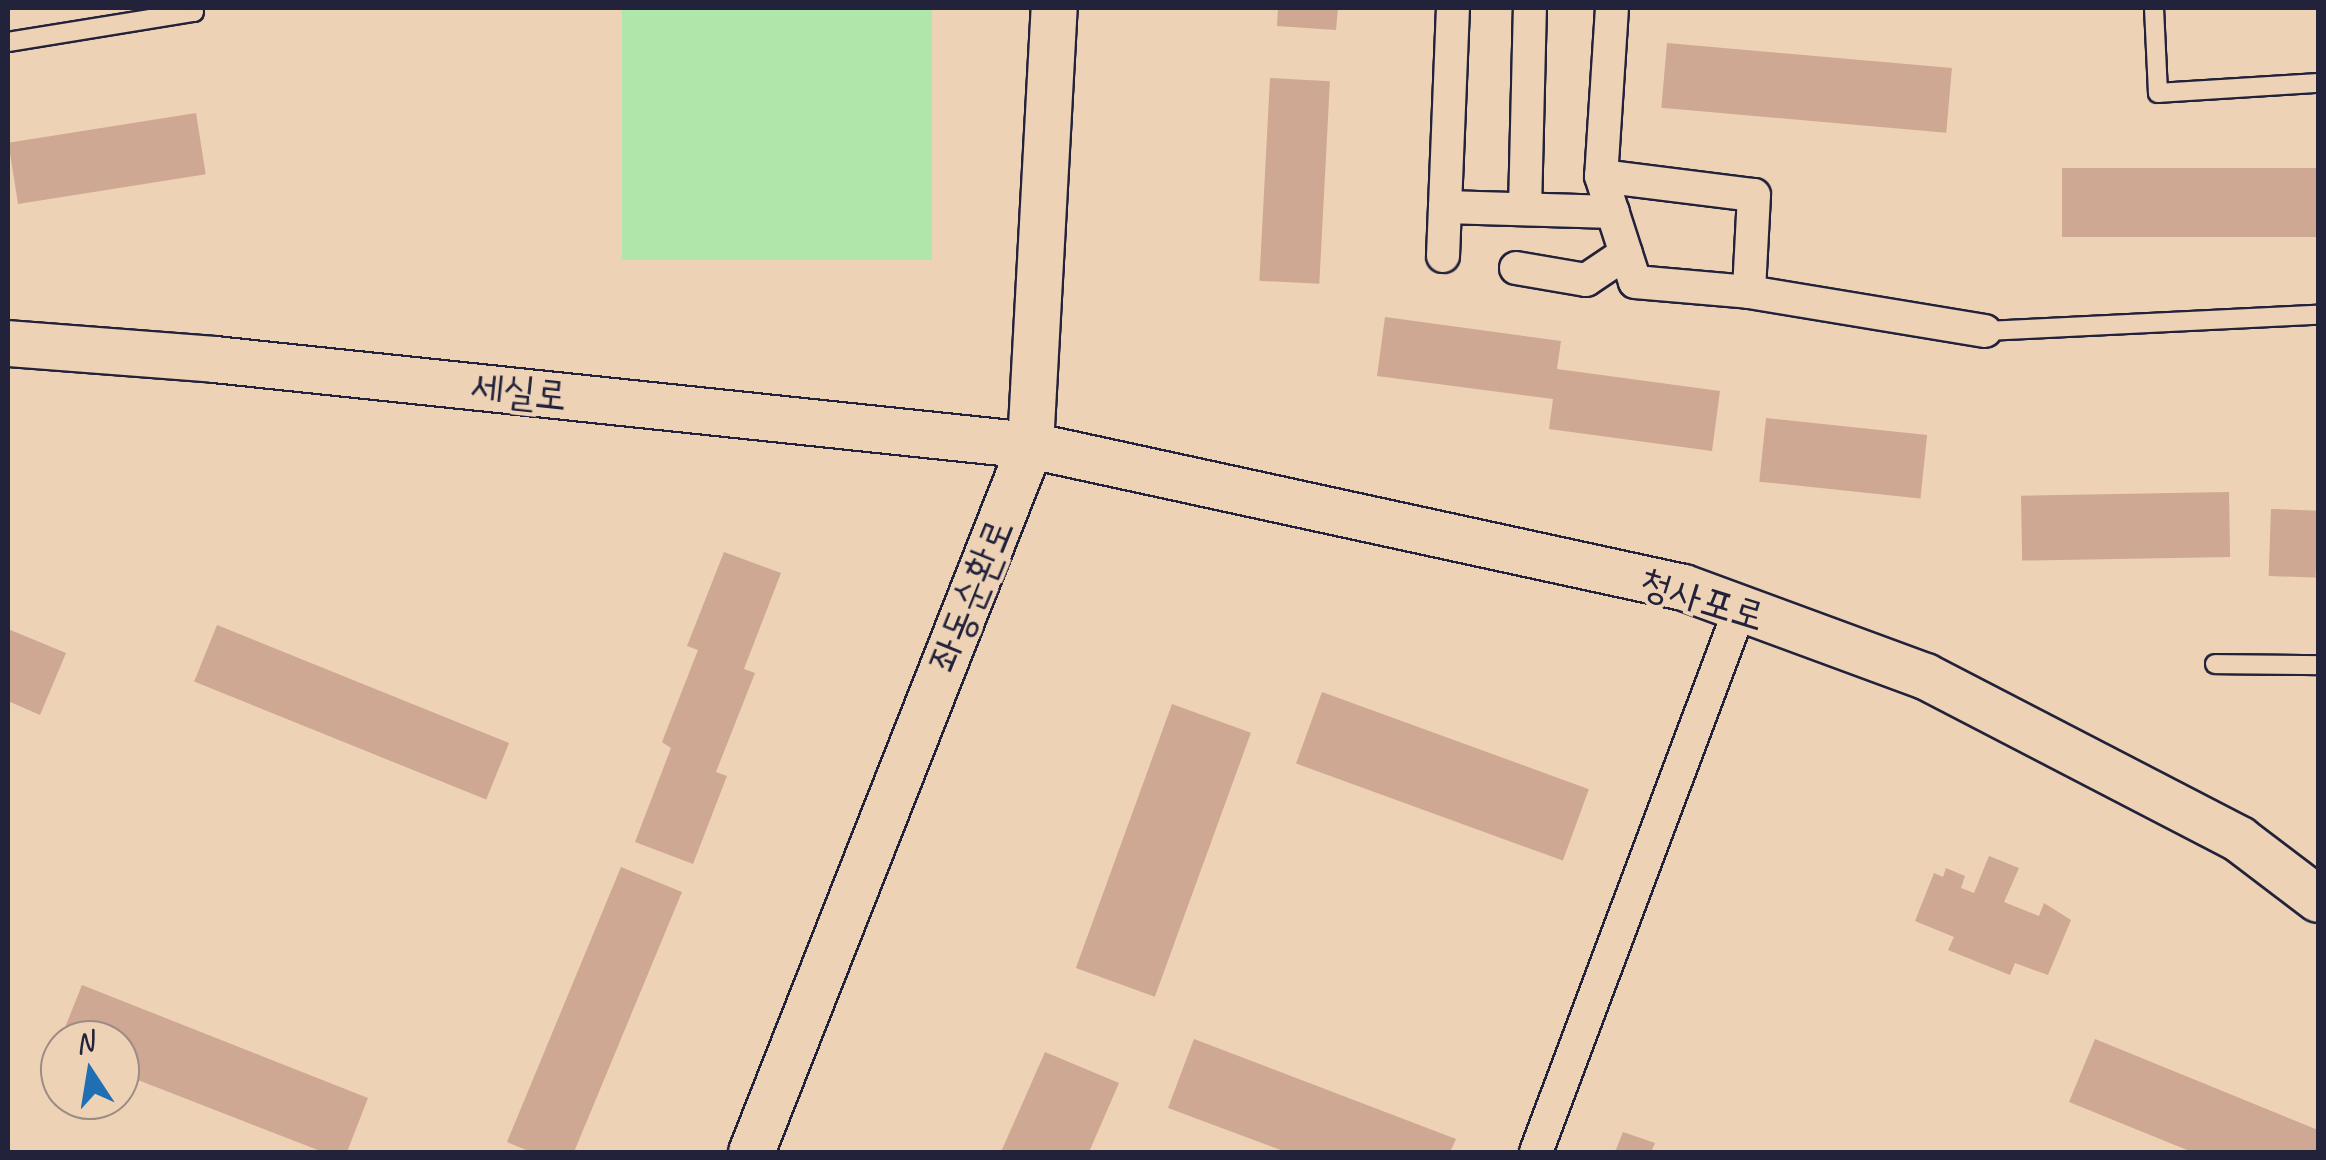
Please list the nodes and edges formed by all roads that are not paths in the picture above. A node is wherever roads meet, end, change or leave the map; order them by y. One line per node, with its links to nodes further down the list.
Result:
1 (194, 8): 7 (lane)
2 (1054, 8): 20 (street, 좌동순환로)
3 (1453, 8): 10 (street)
4 (1530, 8): 11 (street)
5 (1612, 8): 9 (street)
6 (2154, 8): 8 (lane)
7 (8, 42)
8 (2318, 83)
9 (1601, 176): 12 (street); 16 (street)
10 (1445, 207): 11 (street); 14 (street)
11 (1525, 209): 12 (street)
12 (1612, 212): 13 (street)
13 (1626, 254): 15 (street); 16 (street)
14 (1443, 256)
15 (1516, 268)
16 (1749, 292): 18 (street)
17 (2318, 315): 18 (lane)
18 (1986, 331)
19 (8, 342): 20 (street, 세실로)
20 (1030, 445): 21 (street, 청사포로); 25 (street, 좌동순환로)
21 (1740, 608): 24 (street, 청사포로); 26 (street)
22 (2215, 664): 23 (lane)
23 (2318, 665)
24 (2318, 898)
25 (751, 1152)
26 (1536, 1152)

